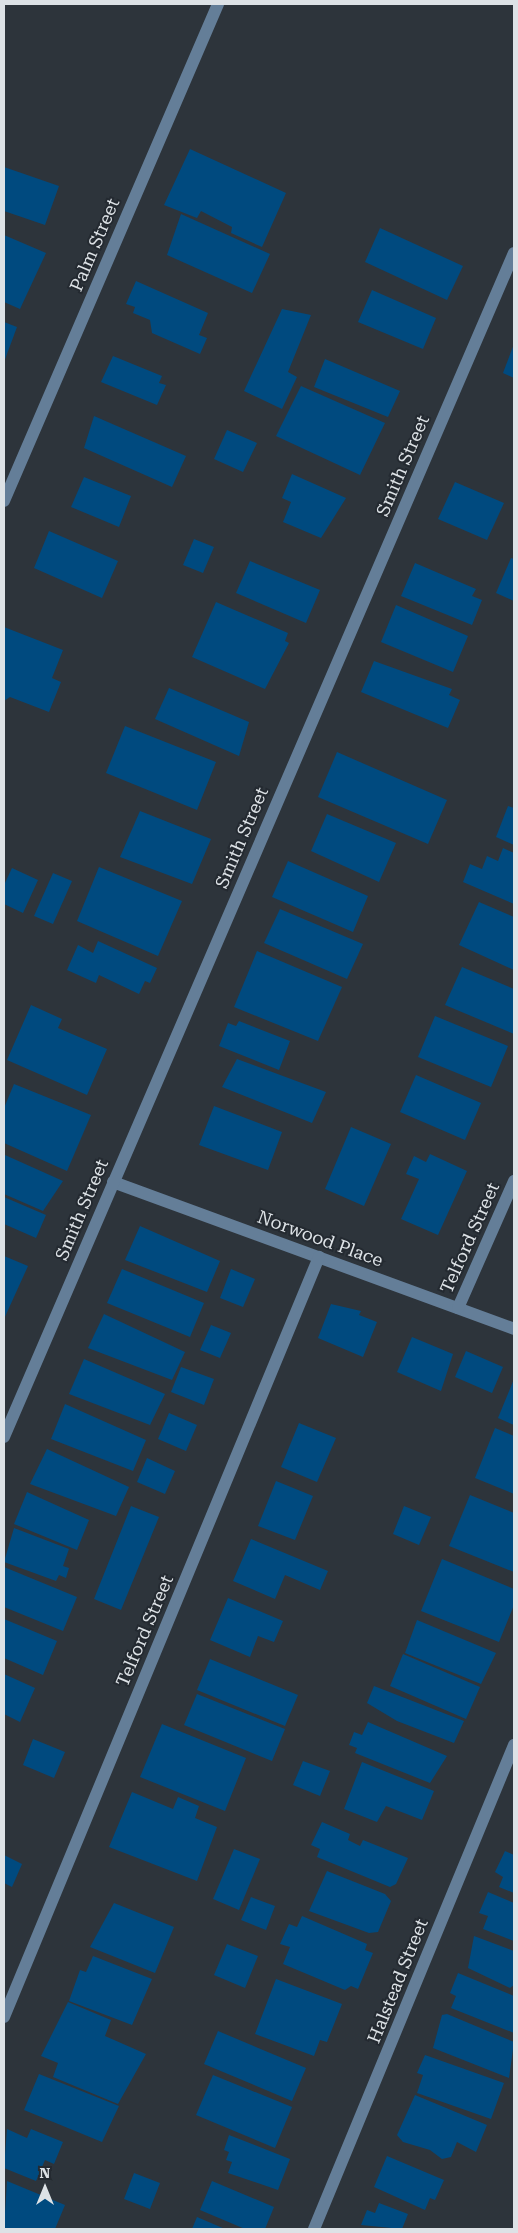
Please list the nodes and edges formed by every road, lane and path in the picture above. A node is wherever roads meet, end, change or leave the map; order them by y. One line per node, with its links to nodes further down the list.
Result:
1 (218, 4): 3 (street, Palm Street)
2 (514, 253): 5 (street, Smith Street)
3 (4, 501)
4 (514, 1181): 7 (street, Telford Street)
5 (113, 1182): 6 (street, Norwood Place); 9 (street, Smith Street)
6 (319, 1258): 7 (street, Norwood Place); 11 (street, Telford Street)
7 (458, 1308): 8 (street, Norwood Place)
8 (514, 1329)
9 (4, 1437)
10 (514, 1745): 12 (street, Halstead Street)
11 (4, 2017)
12 (314, 2229)

